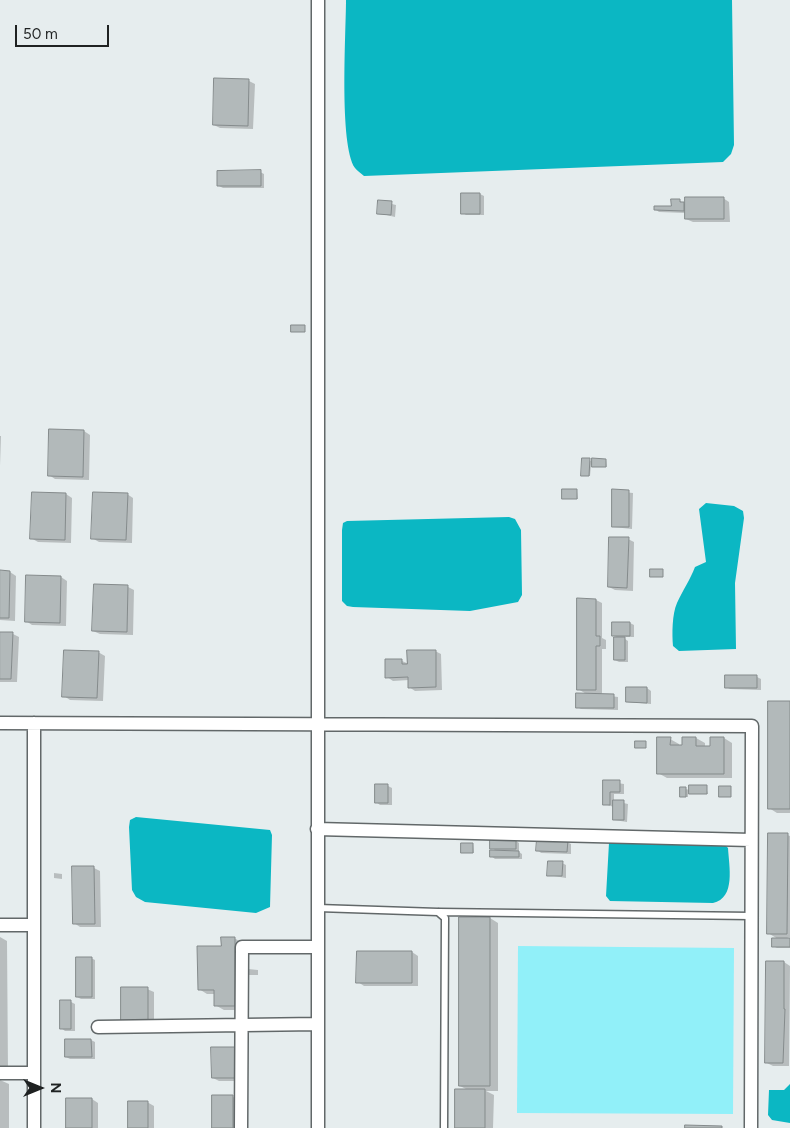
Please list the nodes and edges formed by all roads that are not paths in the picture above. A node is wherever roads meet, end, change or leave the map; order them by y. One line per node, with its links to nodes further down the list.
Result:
1 (318, 0): 4 (street)
2 (0, 723): 3 (street)
3 (34, 723): 4 (street); 10 (street)
4 (317, 724): 5 (street); 6 (street)
5 (317, 829): 6 (street); 7 (street)
6 (752, 840): 9 (street)
7 (318, 908): 8 (lane); 12 (street)
8 (438, 912): 9 (lane); 21 (lane)
9 (751, 916): 22 (street)
10 (33, 924): 11 (street); 17 (street)
11 (0, 925)
12 (317, 947): 13 (street); 14 (street)
13 (317, 1024): 14 (street); 20 (street)
14 (242, 1025): 15 (street); 19 (street)
15 (98, 1027)
16 (0, 1072): 17 (street)
17 (33, 1072): 18 (street)
18 (34, 1128)
19 (241, 1128)
20 (318, 1128)
21 (444, 1128)
22 (751, 1128)

